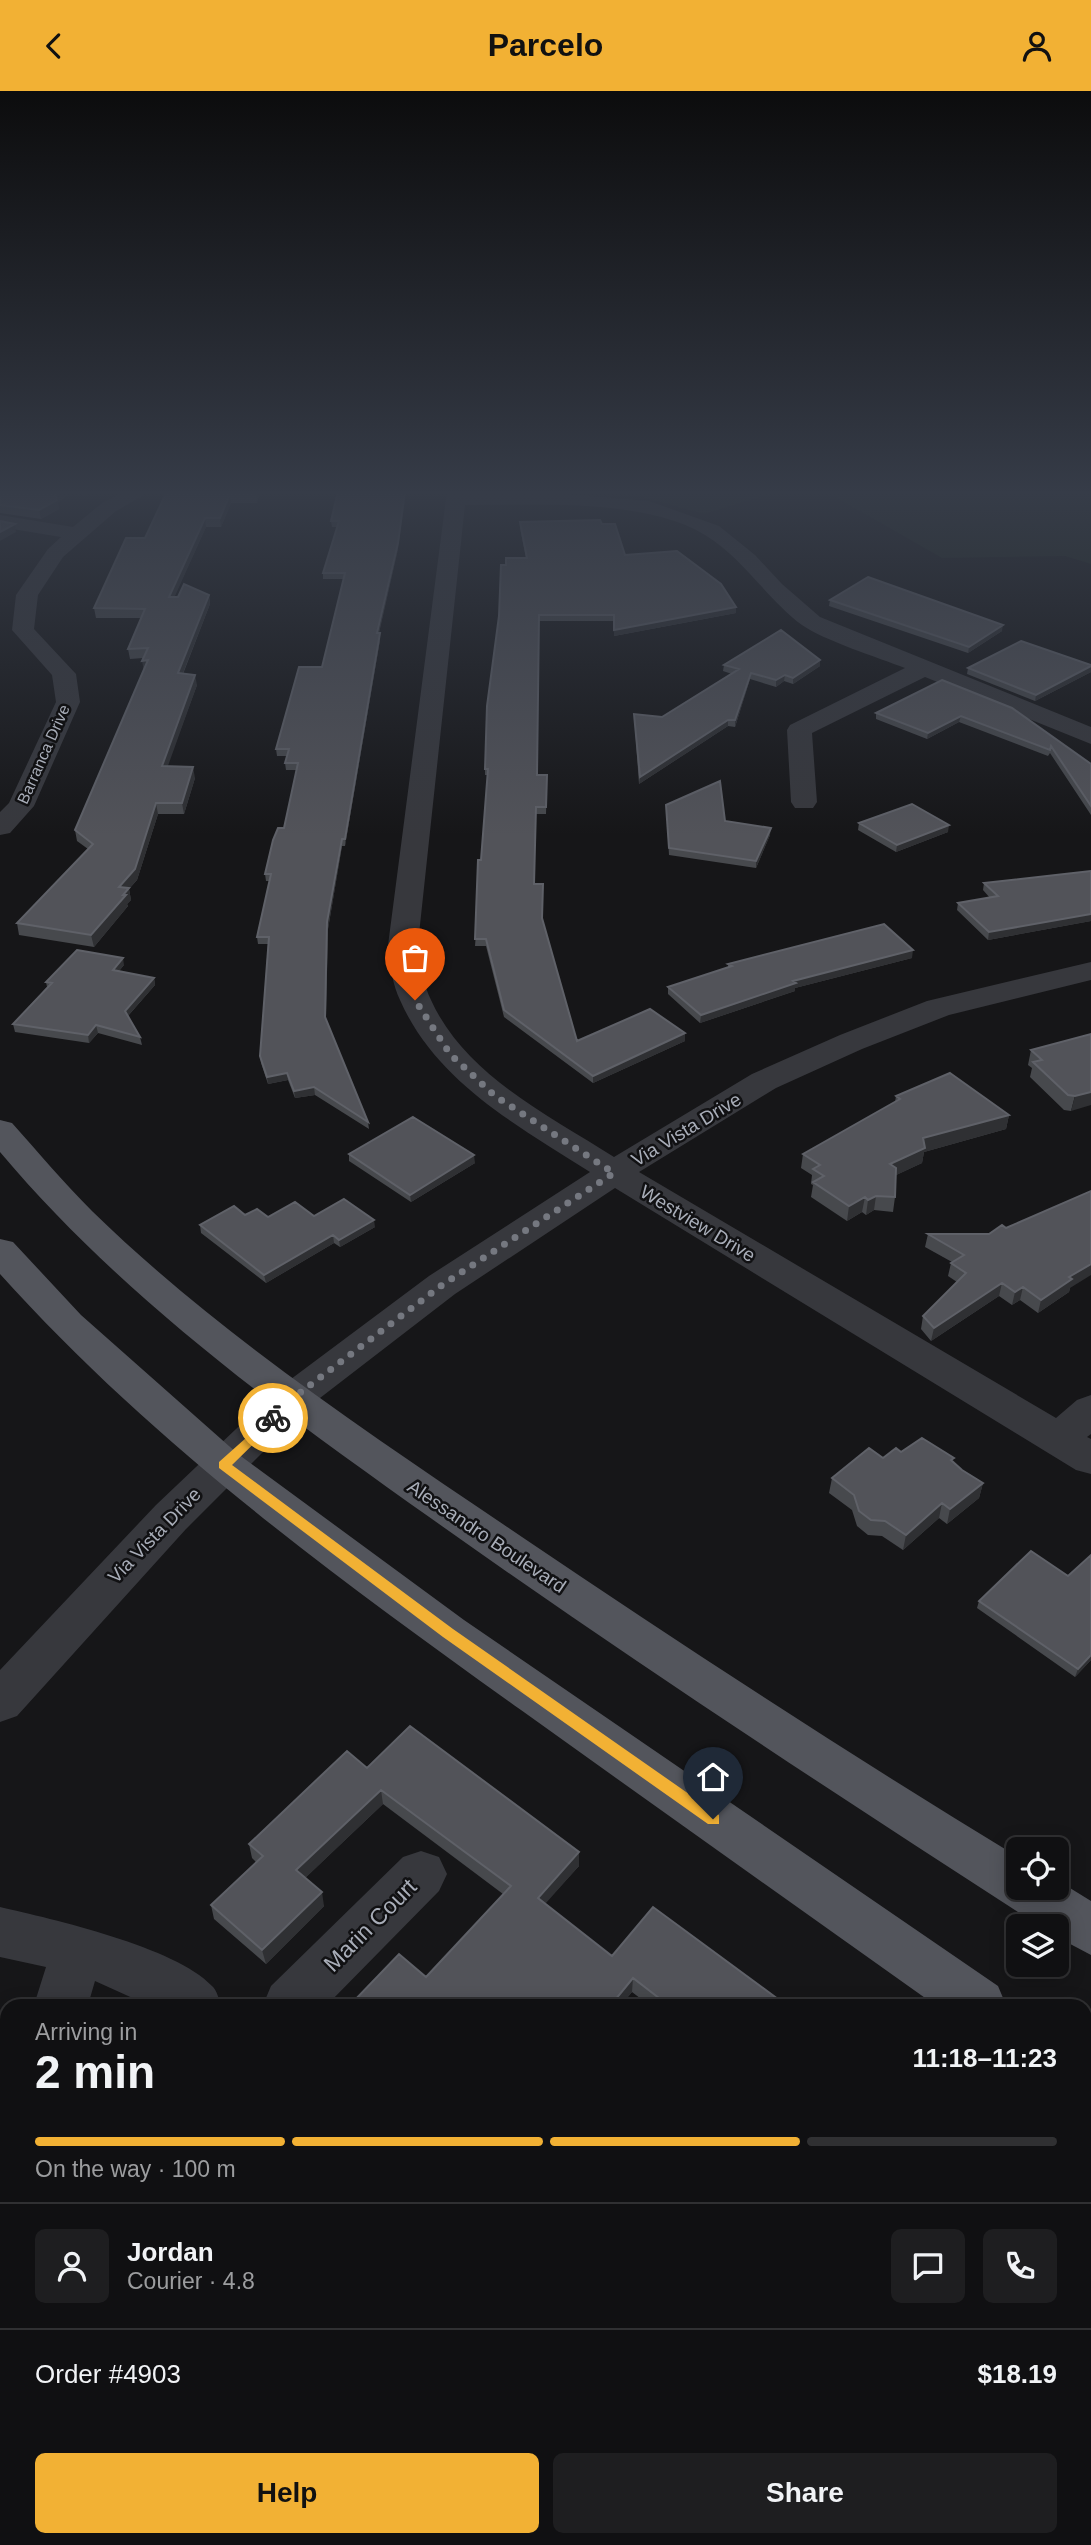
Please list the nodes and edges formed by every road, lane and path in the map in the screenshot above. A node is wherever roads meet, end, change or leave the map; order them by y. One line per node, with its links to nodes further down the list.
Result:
1 (26, 606): 7 (street, Barranca Drive)
2 (444, 606): 10 (street, Westview Drive)
3 (793, 606): 4 (street)
4 (926, 667): 5 (street); 6 (street)
5 (1091, 736)
6 (804, 801)
7 (0, 827)
8 (1091, 971): 10 (street, Via Vista Drive)
9 (0, 1130): 12 (main road, Alessandro Boulevard)
10 (614, 1173): 12 (street, Via Vista Drive); 14 (street, Westview Drive)
11 (0, 1251): 15 (main road)
12 (293, 1398): 15 (street, Via Vista Drive); 18 (main road, Alessandro Boulevard)
13 (1091, 1410): 14 (street)
14 (1075, 1449)
15 (223, 1465): 16 (street, Via Vista Drive); 26 (main road)
16 (0, 1702)
17 (421, 1874): 25 (street, Marin Court)
18 (1006, 1876)
19 (1044, 1900): 20 (main road)
20 (1091, 1930)
21 (0, 1932): 22 (street)
22 (78, 1949): 23 (street); 24 (street)
23 (63, 1999)
24 (186, 1999)
25 (296, 1999)
26 (970, 1999)

